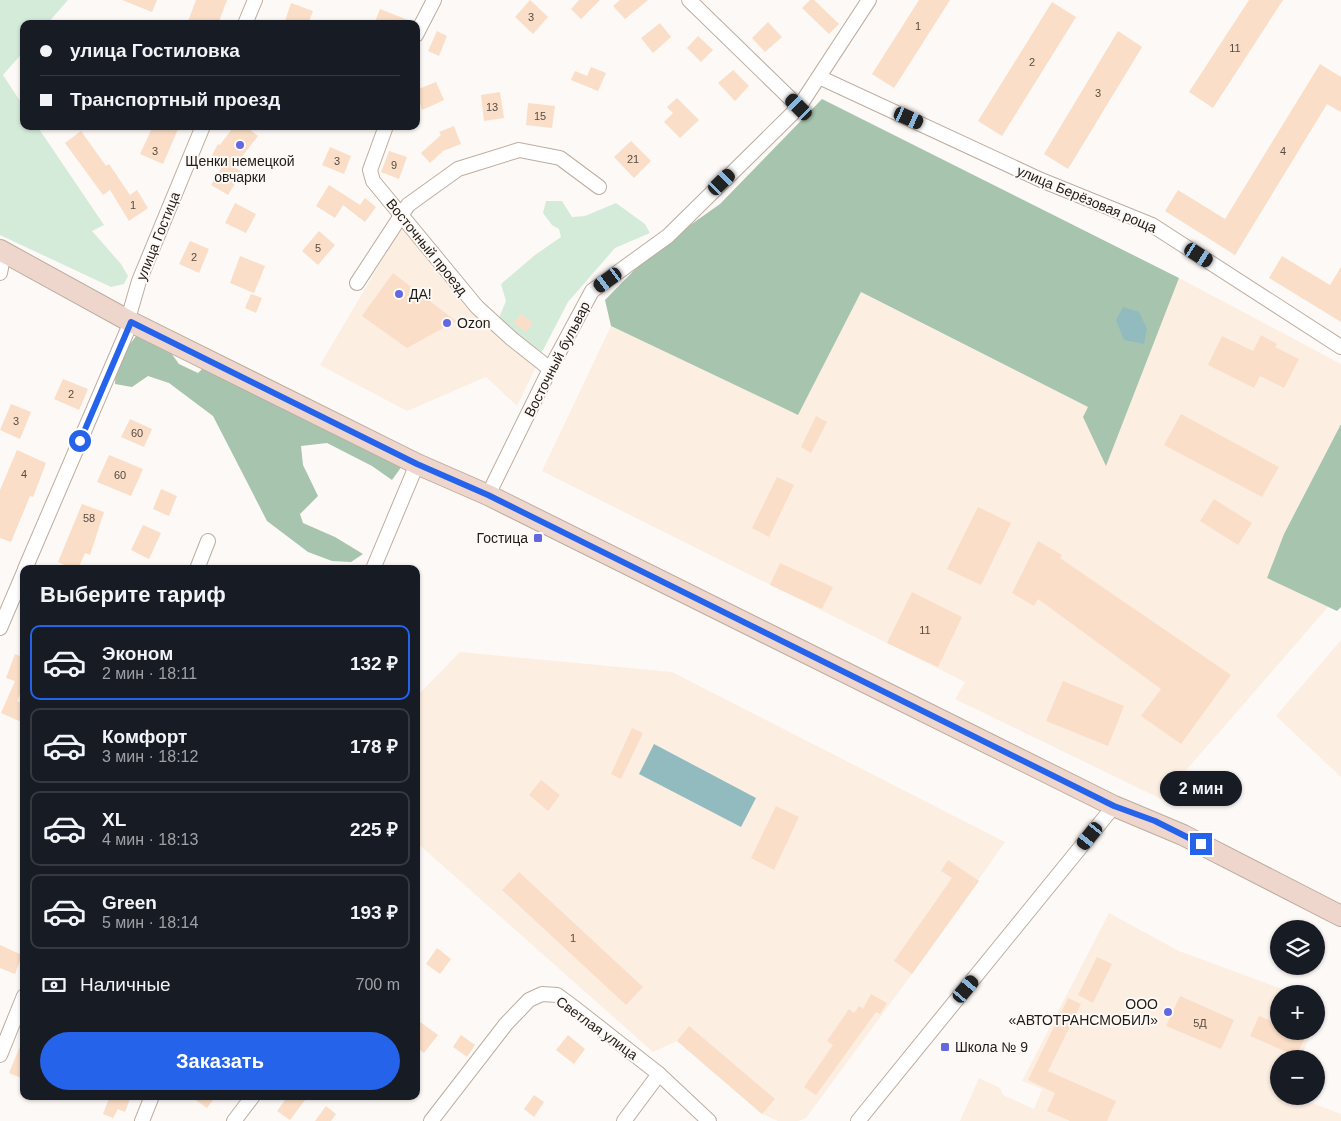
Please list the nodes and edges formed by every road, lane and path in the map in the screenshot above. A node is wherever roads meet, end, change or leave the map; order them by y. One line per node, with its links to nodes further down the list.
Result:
1 (255, 0): 5 (street)
2 (434, 0): 6 (street)
3 (689, 0): 8 (street)
4 (869, 0): 7 (street, Восточный бульвар)
5 (247, 20)
6 (420, 27)
7 (819, 77): 8 (street, Восточный бульвар); 17 (street, улица Берёзовая роща)
8 (799, 107): 18 (street, Восточный бульвар)
9 (201, 130): 16 (street, улица Гостица)
10 (385, 130): 12 (street, Восточный проезд)
11 (599, 187): 12 (street)
12 (402, 216): 15 (street); 18 (street, Восточный проезд)
13 (2, 251): 14 (street); 16 (main road)
14 (0, 273)
15 (356, 283)
16 (130, 320): 19 (main road); 22 (street, улица Гостица)
17 (1341, 347)
18 (550, 368): 20 (street, Восточный бульвар)
19 (417, 464): 20 (main road); 24 (street)
20 (488, 495): 27 (main road)
21 (208, 541): 23 (street)
22 (27, 565)
23 (199, 565)
24 (375, 565)
25 (20, 581): 26 (street)
26 (0, 628)
27 (1114, 806): 28 (main road); 39 (street)
28 (1341, 916)
29 (20, 1006): 30 (street)
30 (0, 1055)
31 (659, 1074): 36 (street, Светлая улица); 37 (street); 38 (street, Светлая улица)
32 (150, 1100): 34 (street)
33 (250, 1100): 35 (street)
34 (142, 1121)
35 (234, 1121)
36 (431, 1121)
37 (624, 1121)
38 (709, 1121)
39 (858, 1121)

